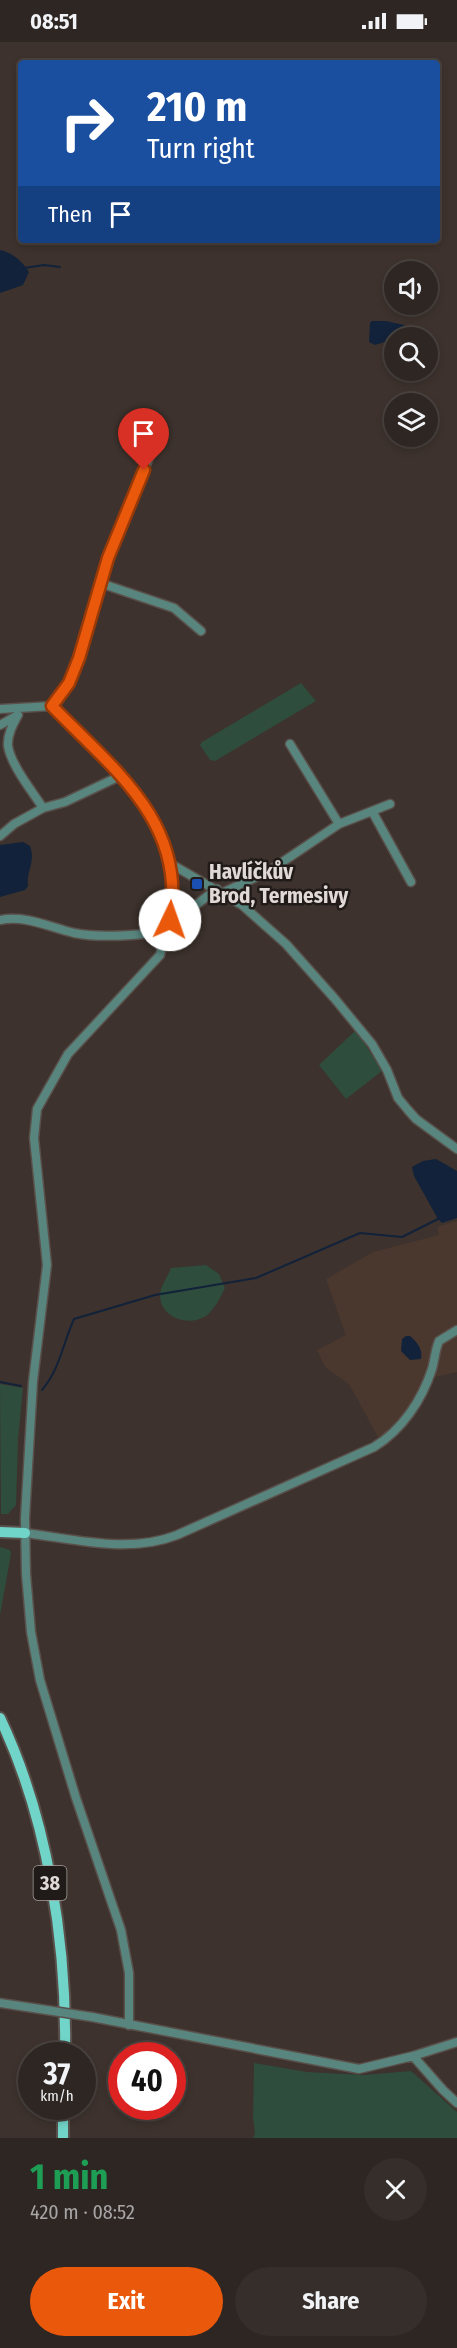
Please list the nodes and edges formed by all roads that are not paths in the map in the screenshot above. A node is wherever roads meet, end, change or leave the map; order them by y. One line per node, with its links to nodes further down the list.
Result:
1 (151, 453): 2 (street)
2 (100, 583): 3 (street); 4 (street)
3 (201, 631)
4 (52, 706): 5 (street); 10 (street)
5 (28, 708): 6 (street); 7 (street)
6 (0, 709)
7 (18, 715): 8 (street); 12 (street)
8 (0, 725)
9 (290, 744): 14 (street)
10 (120, 776): 12 (street); 16 (street)
11 (390, 804): 13 (street)
12 (43, 808): 15 (street)
13 (372, 811): 14 (street); 17 (street)
14 (339, 824): 18 (street)
15 (0, 836)
16 (171, 864): 18 (street); 20 (street)
17 (411, 882)
18 (220, 891): 20 (street); 22 (street)
19 (0, 920): 21 (street)
20 (170, 920): 21 (street)
21 (168, 932): 25 (street)
22 (457, 1149)
23 (457, 1330): 25 (street)
24 (0, 1532): 25 (main road)
25 (25, 1533): 28 (street)
26 (0, 1718): 29 (main road, 38)
27 (0, 2003): 28 (street, bridge)
28 (129, 2025): 31 (street)
29 (65, 2042)
30 (457, 2042): 31 (street)
31 (413, 2056): 32 (street)
32 (457, 2103)
33 (63, 2120): 34 (main road)
34 (63, 2138)

